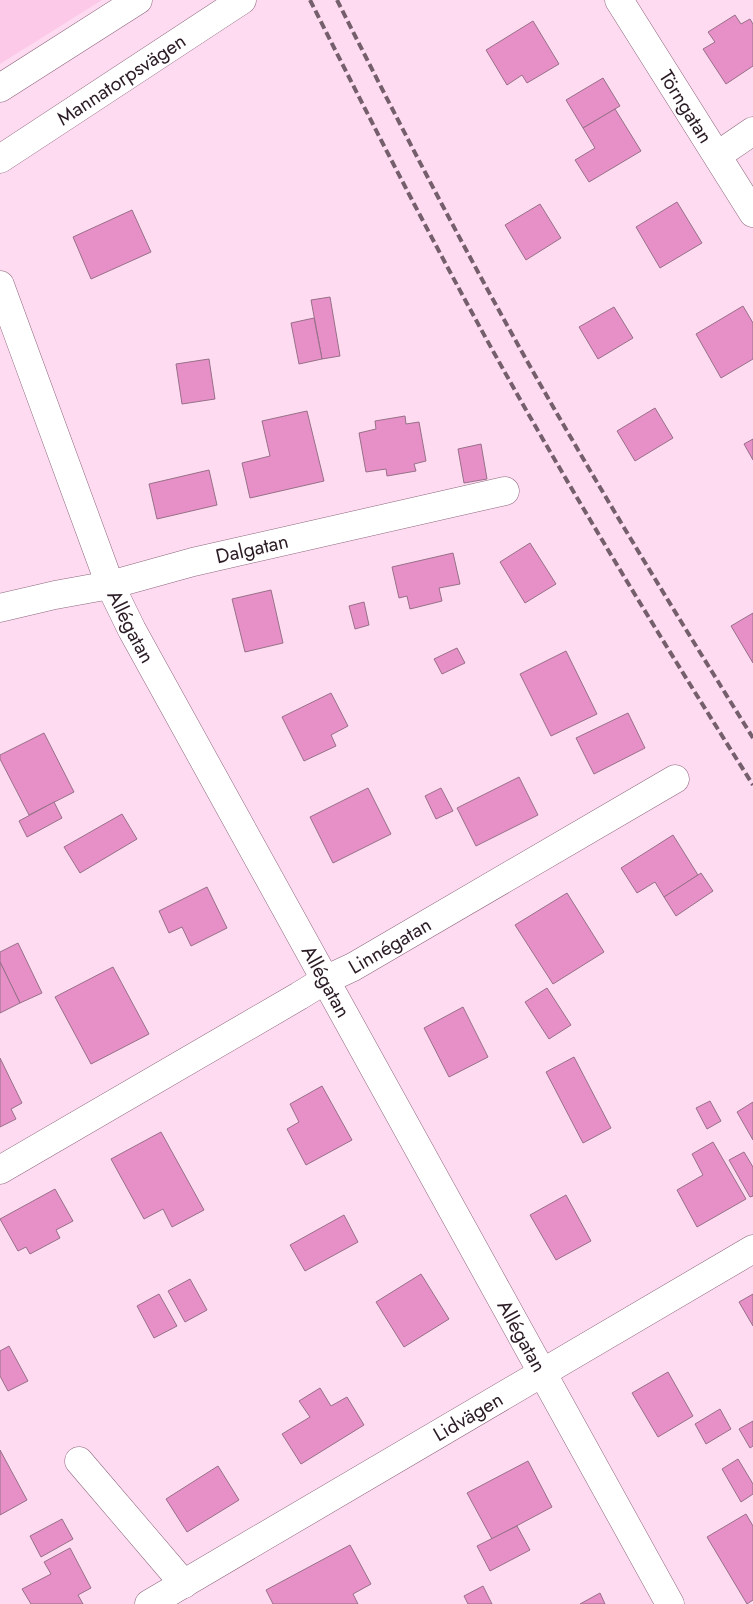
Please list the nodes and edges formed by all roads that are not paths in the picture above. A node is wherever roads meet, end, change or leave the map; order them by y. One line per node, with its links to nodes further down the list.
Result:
1 (138, 0): 4 (street)
2 (242, 0): 7 (street, Mannatorpsvägen)
3 (619, 0): 6 (street, Törngatan)
4 (0, 88)
5 (753, 131): 6 (street)
6 (718, 155): 8 (street, Törngatan)
7 (0, 159)
8 (753, 213)
9 (0, 285): 11 (street, Allégatan)
10 (505, 491): 11 (street, Dalgatan)
11 (110, 585): 12 (street, Dalgatan); 14 (street, Allégatan)
12 (0, 608)
13 (675, 779): 14 (street, Linnégatan)
14 (325, 980): 15 (street, Linnégatan); 17 (street, Allégatan)
15 (0, 1170)
16 (753, 1249): 17 (street, Lidvägen)
17 (542, 1374): 19 (street, Lidvägen); 21 (street, Allégatan)
18 (79, 1461): 19 (street)
19 (184, 1584): 20 (street, Lidvägen)
20 (150, 1604)
21 (670, 1604)

